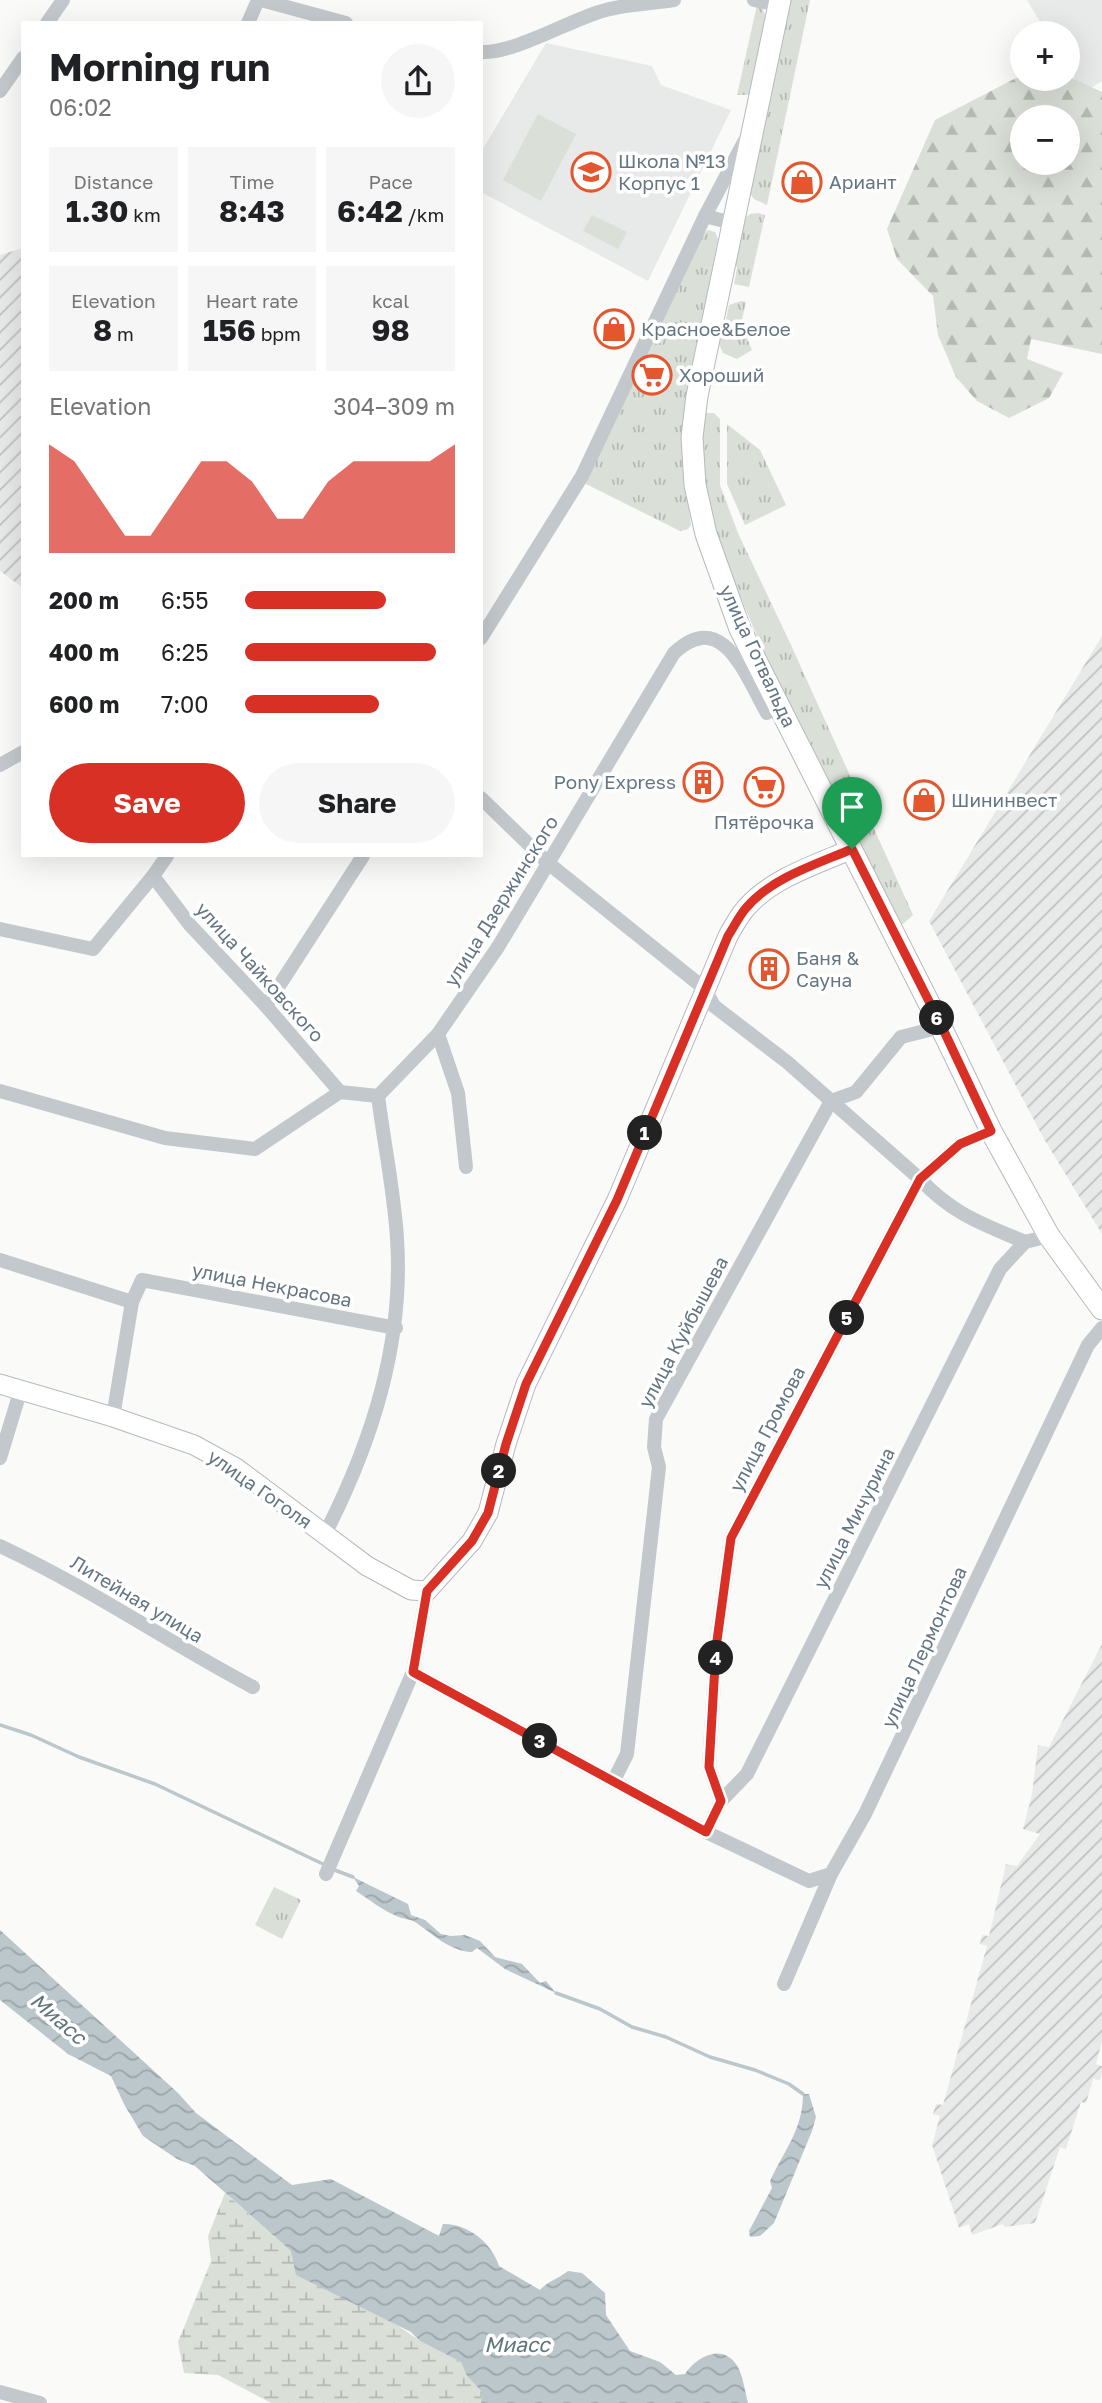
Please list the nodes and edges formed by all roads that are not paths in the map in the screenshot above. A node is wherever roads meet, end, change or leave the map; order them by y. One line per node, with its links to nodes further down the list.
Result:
1 (63, 0): 6 (street)
2 (260, 0): 7 (street); 8 (street)
3 (674, 0): 9 (street)
4 (754, 0): 5 (street)
5 (779, 3): 12 (main road, улица Готвальда)
6 (48, 21)
7 (249, 21)
8 (339, 21)
9 (483, 52)
10 (21, 61): 11 (street)
11 (0, 91)
12 (753, 125): 13 (street); 14 (main road, улица Готвальда)
13 (705, 216): 14 (street); 15 (street)
14 (732, 223): 20 (main road, улица Готвальда)
15 (483, 635)
16 (767, 713): 23 (street, улица Дзержинского)
17 (21, 753): 18 (street)
18 (0, 765)
19 (483, 800): 23 (street)
20 (852, 849): 26 (street); 28 (main road, улица Готвальда)
21 (166, 857): 24 (street)
22 (362, 857): 27 (street)
23 (548, 863): 26 (street); 29 (street, улица Дзержинского)
24 (153, 876): 25 (street); 27 (street, улица Чайковского)
25 (0, 929)
26 (705, 989): 33 (street); 50 (street)
27 (266, 1006): 31 (street, улица Чайковского)
28 (942, 1027): 33 (street); 34 (main road, улица Готвальда)
29 (438, 1034): 32 (street, улица Дзержинского); 35 (street)
30 (0, 1091): 31 (street)
31 (340, 1092): 32 (street)
32 (378, 1096): 42 (street)
33 (831, 1101): 36 (street); 53 (street, улица Куйбышева)
34 (991, 1131): 36 (street, улица Громова); 37 (main road, улица Готвальда)
35 (466, 1167)
36 (920, 1179): 38 (street); 54 (street, улица Громова)
37 (1049, 1236): 38 (street); 41 (main road, улица Готвальда)
38 (1025, 1242): 54 (street, улица Мичурина)
39 (0, 1260): 40 (street)
40 (132, 1302): 42 (street, улица Некрасова); 46 (street)
41 (1102, 1309)
42 (396, 1328): 48 (street)
43 (1102, 1328): 57 (street, улица Лермонтова)
44 (0, 1384): 45 (street, улица Гоголя)
45 (21, 1389): 46 (street, улица Гоголя); 47 (street)
46 (113, 1417): 48 (street, улица Гоголя)
47 (0, 1458)
48 (325, 1534): 50 (street, улица Гоголя)
49 (0, 1546): 52 (street, Литейная улица)
50 (427, 1591): 51 (street)
51 (413, 1672): 53 (street); 56 (street)
52 (253, 1687)
53 (614, 1780): 55 (street)
54 (721, 1801): 55 (street, улица Мичурина)
55 (706, 1832): 57 (street)
56 (326, 1874)
57 (831, 1874): 58 (street, улица Лермонтова)
58 (783, 1984)
59 (0, 2392): 60 (street)
60 (40, 2403)

